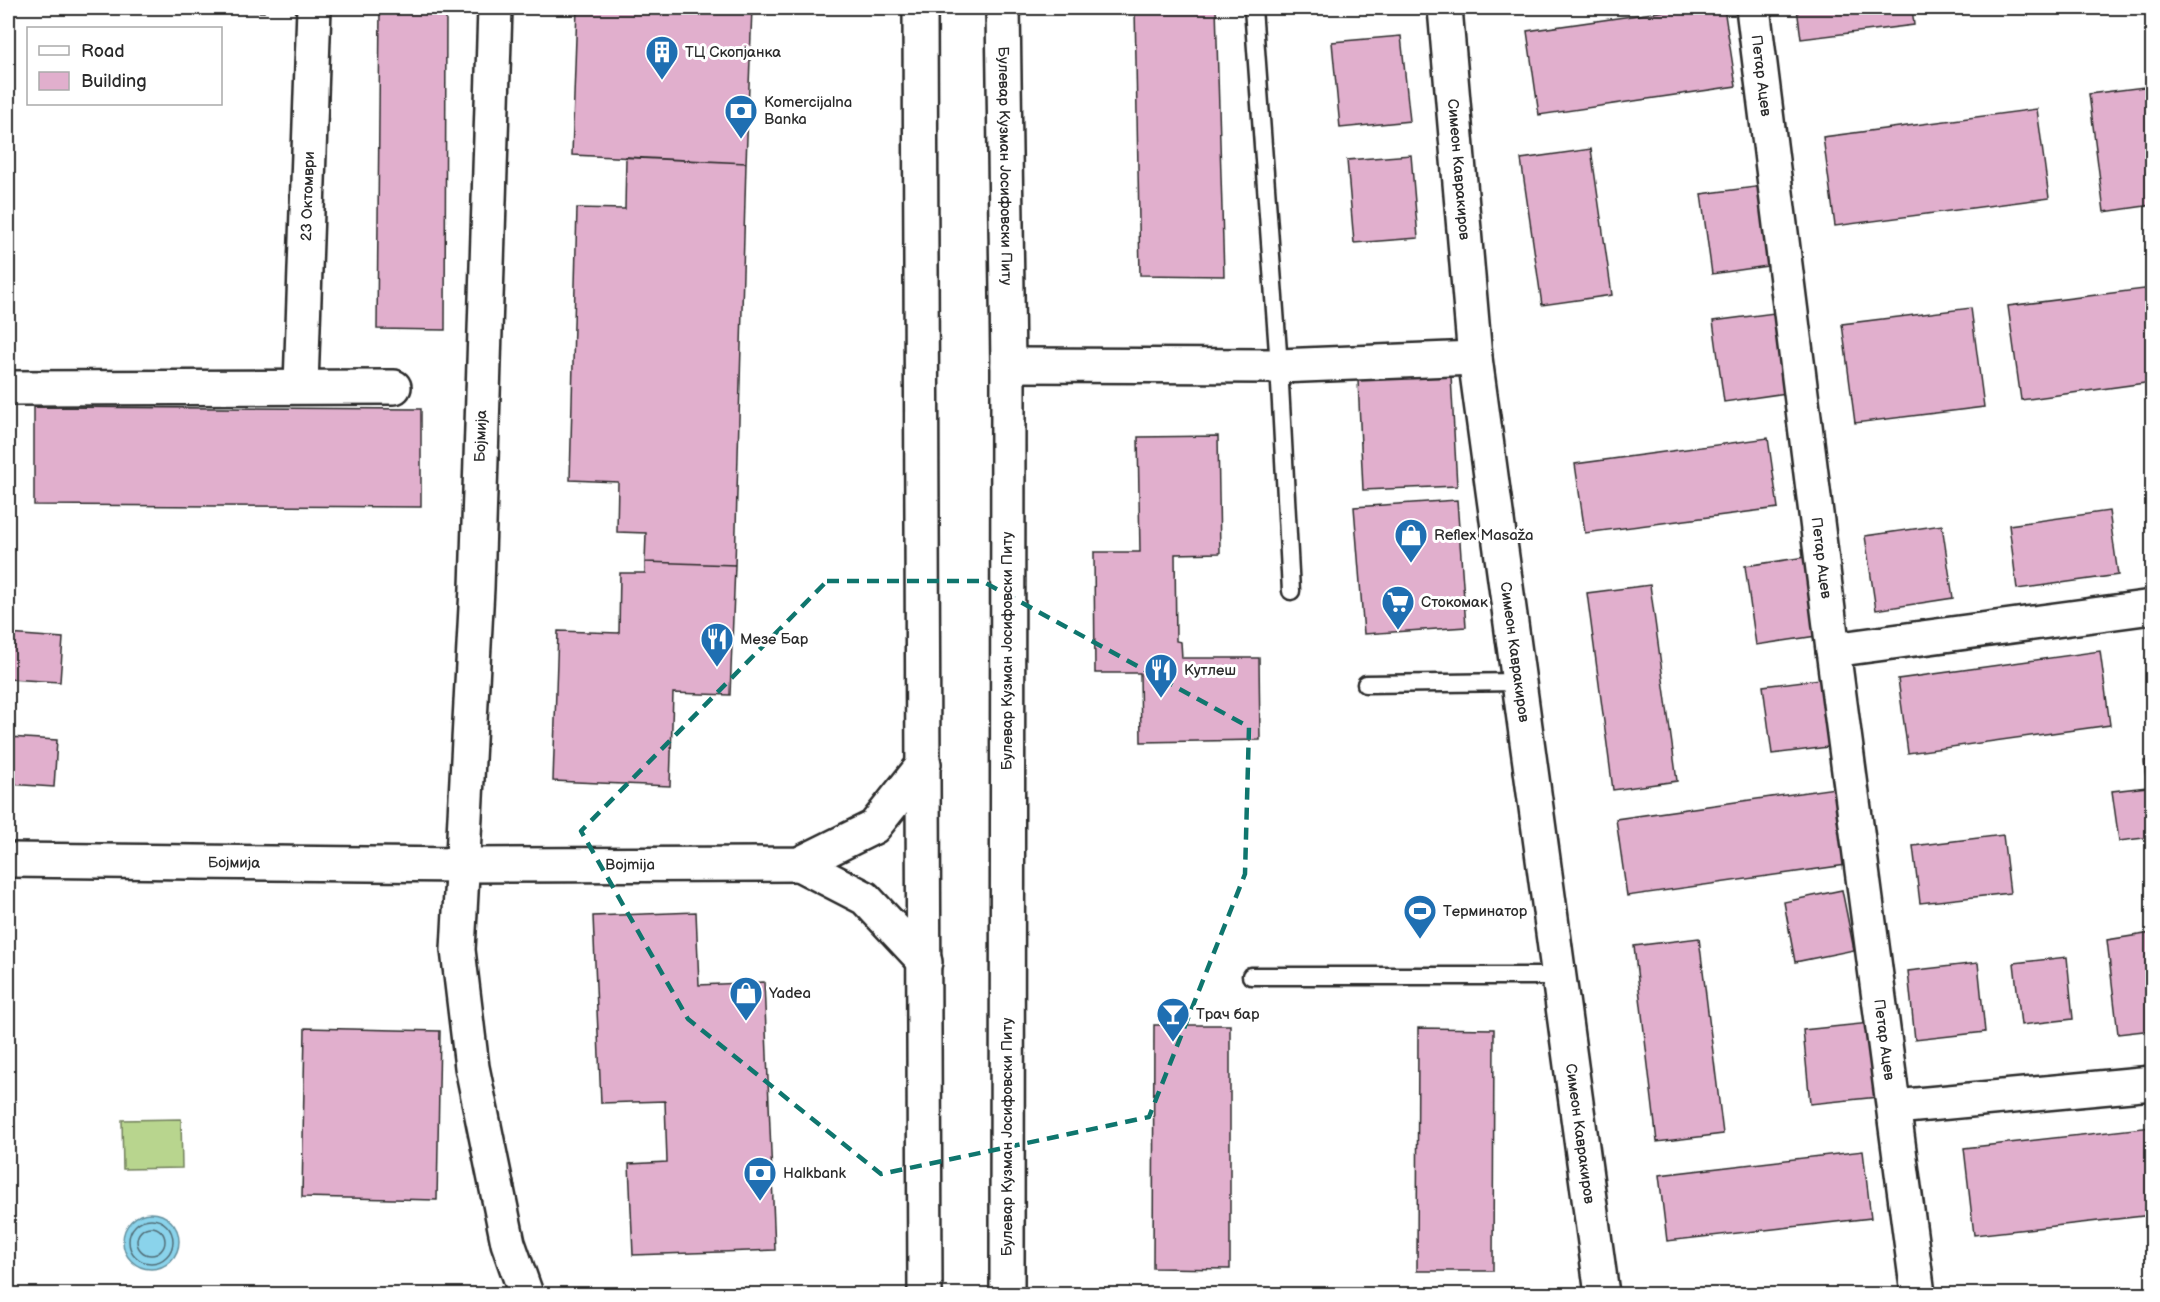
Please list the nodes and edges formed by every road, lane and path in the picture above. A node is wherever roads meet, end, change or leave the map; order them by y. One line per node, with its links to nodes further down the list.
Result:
1 (314, 8): 11 (street, 23 Октомври)
2 (495, 8): 22 (street, Бојмија)
3 (920, 8): 19 (street)
4 (1003, 8): 9 (street, Булевар Кузман Јосифовски Питу)
5 (1253, 8): 10 (lane)
6 (1445, 8): 8 (street, Симеон Кавракиров)
7 (1753, 8): 16 (street, Петар Ацев)
8 (1475, 358): 10 (street); 17 (street, Симеон Кавракиров)
9 (1008, 365): 10 (street); 30 (street, Булевар Кузман Јосифовски Питу)
10 (1279, 366): 14 (lane)
11 (301, 385): 12 (street); 13 (street)
12 (394, 387)
13 (8, 388)
14 (1291, 591)
15 (2152, 607): 16 (street)
16 (1833, 650): 27 (street, Петар Ацев)
17 (1519, 682): 18 (lane); 25 (street, Симеон Кавракиров)
18 (1366, 684)
19 (924, 764): 21 (street); 23 (street)
20 (8, 860): 22 (street, Бојмија)
21 (799, 864): 22 (street, Bojmija); 23 (street)
22 (463, 865): 28 (street, Бојмија)
23 (925, 963): 29 (street)
24 (1251, 976): 25 (lane)
25 (1559, 976): 31 (street, Симеон Кавракиров)
26 (2152, 1083): 27 (street)
27 (1895, 1107): 32 (street, Петар Ацев)
28 (526, 1294)
29 (925, 1294)
30 (1007, 1294)
31 (1602, 1294)
32 (1918, 1294)

